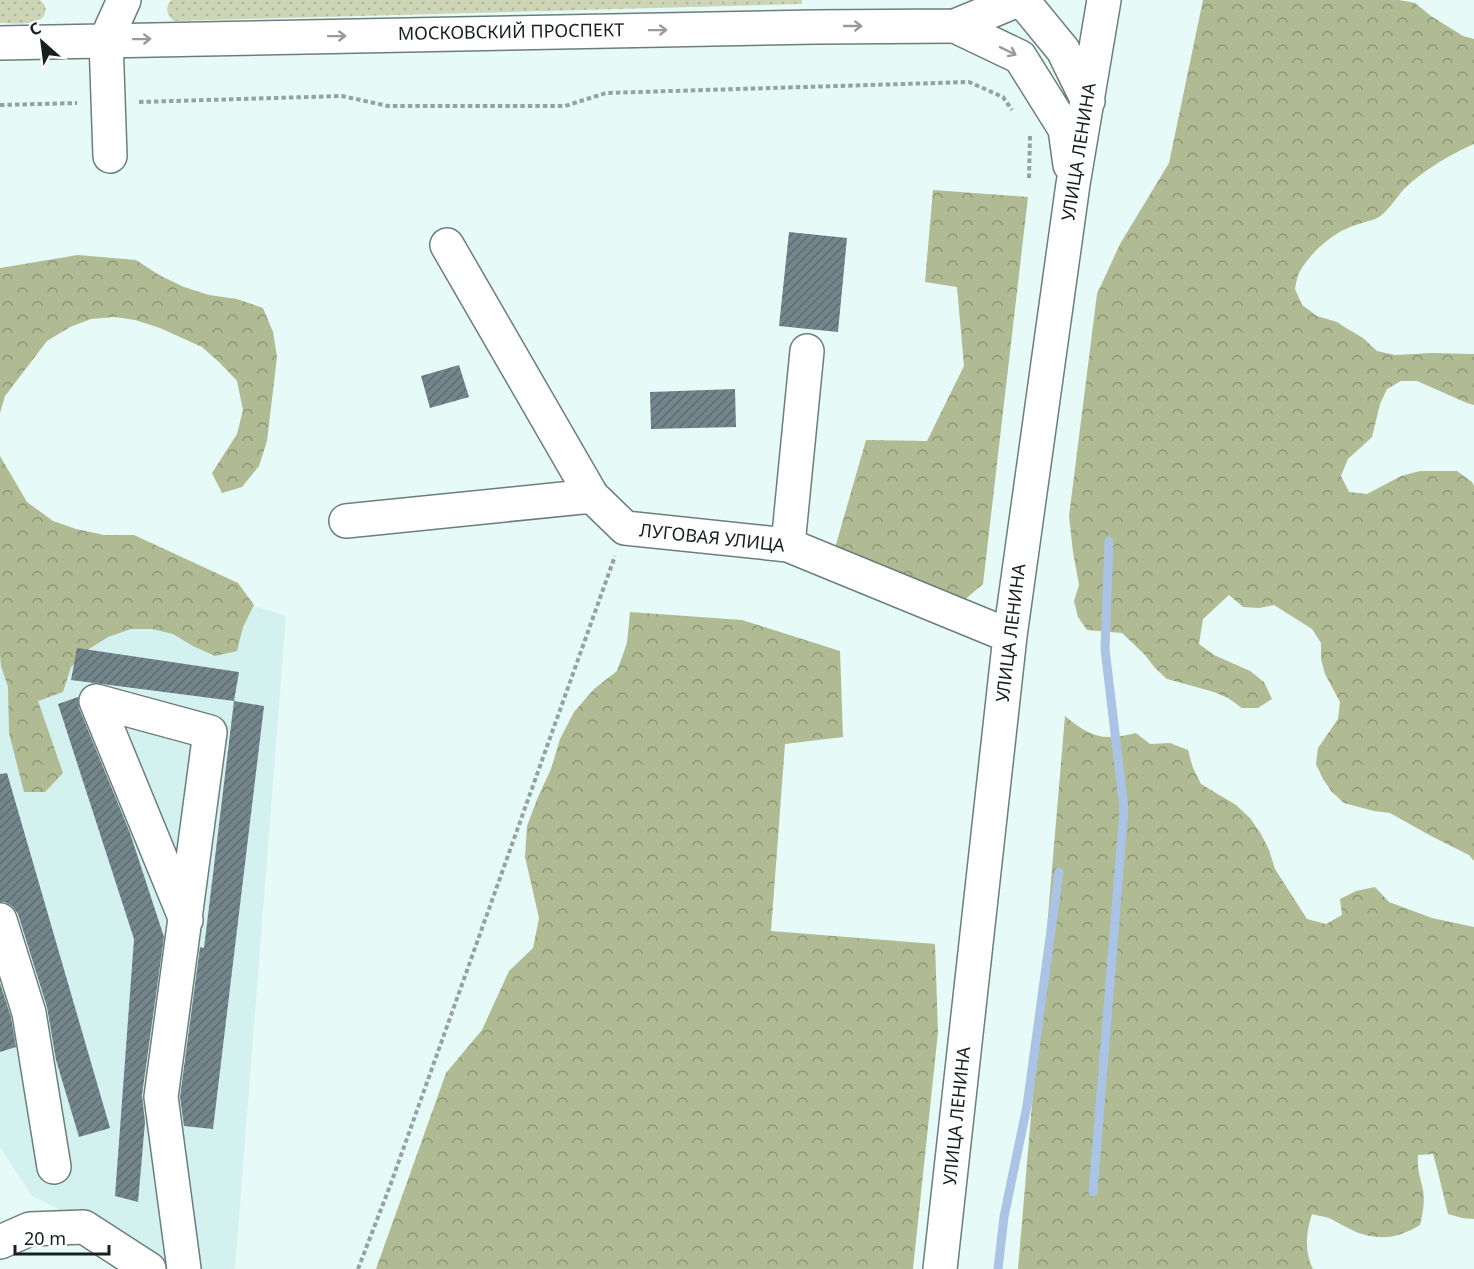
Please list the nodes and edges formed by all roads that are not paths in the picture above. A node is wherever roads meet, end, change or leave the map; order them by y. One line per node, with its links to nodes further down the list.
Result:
1 (124, 0): 5 (street)
2 (1020, 0): 4 (street, МОСКОВСКИЙ ПРОСПЕКТ); 7 (street)
3 (1104, 0): 7 (street, УЛИЦА ЛЕНИНА)
4 (956, 26): 5 (street, МОСКОВСКИЙ ПРОСПЕКТ, one-way to 4); 9 (street, one-way to 9)
5 (106, 40): 6 (street, МОСКОВСКИЙ ПРОСПЕКТ); 8 (street)
6 (0, 43)
7 (1088, 101): 9 (street, УЛИЦА ЛЕНИНА)
8 (110, 156)
9 (1073, 184): 15 (street, УЛИЦА ЛЕНИНА)
10 (447, 245): 12 (street, ЛУГОВАЯ УЛИЦА)
11 (807, 351): 14 (street)
12 (592, 496): 13 (street); 14 (street, ЛУГОВАЯ УЛИЦА)
13 (346, 521)
14 (788, 545): 15 (street, ЛУГОВАЯ УЛИЦА)
15 (1010, 636): 22 (street, УЛИЦА ЛЕНИНА)
16 (0, 920): 18 (street)
17 (186, 920): 17 (street); 21 (street)
18 (54, 1167)
19 (0, 1242): 20 (street)
20 (148, 1269)
21 (184, 1269)
22 (940, 1269)

